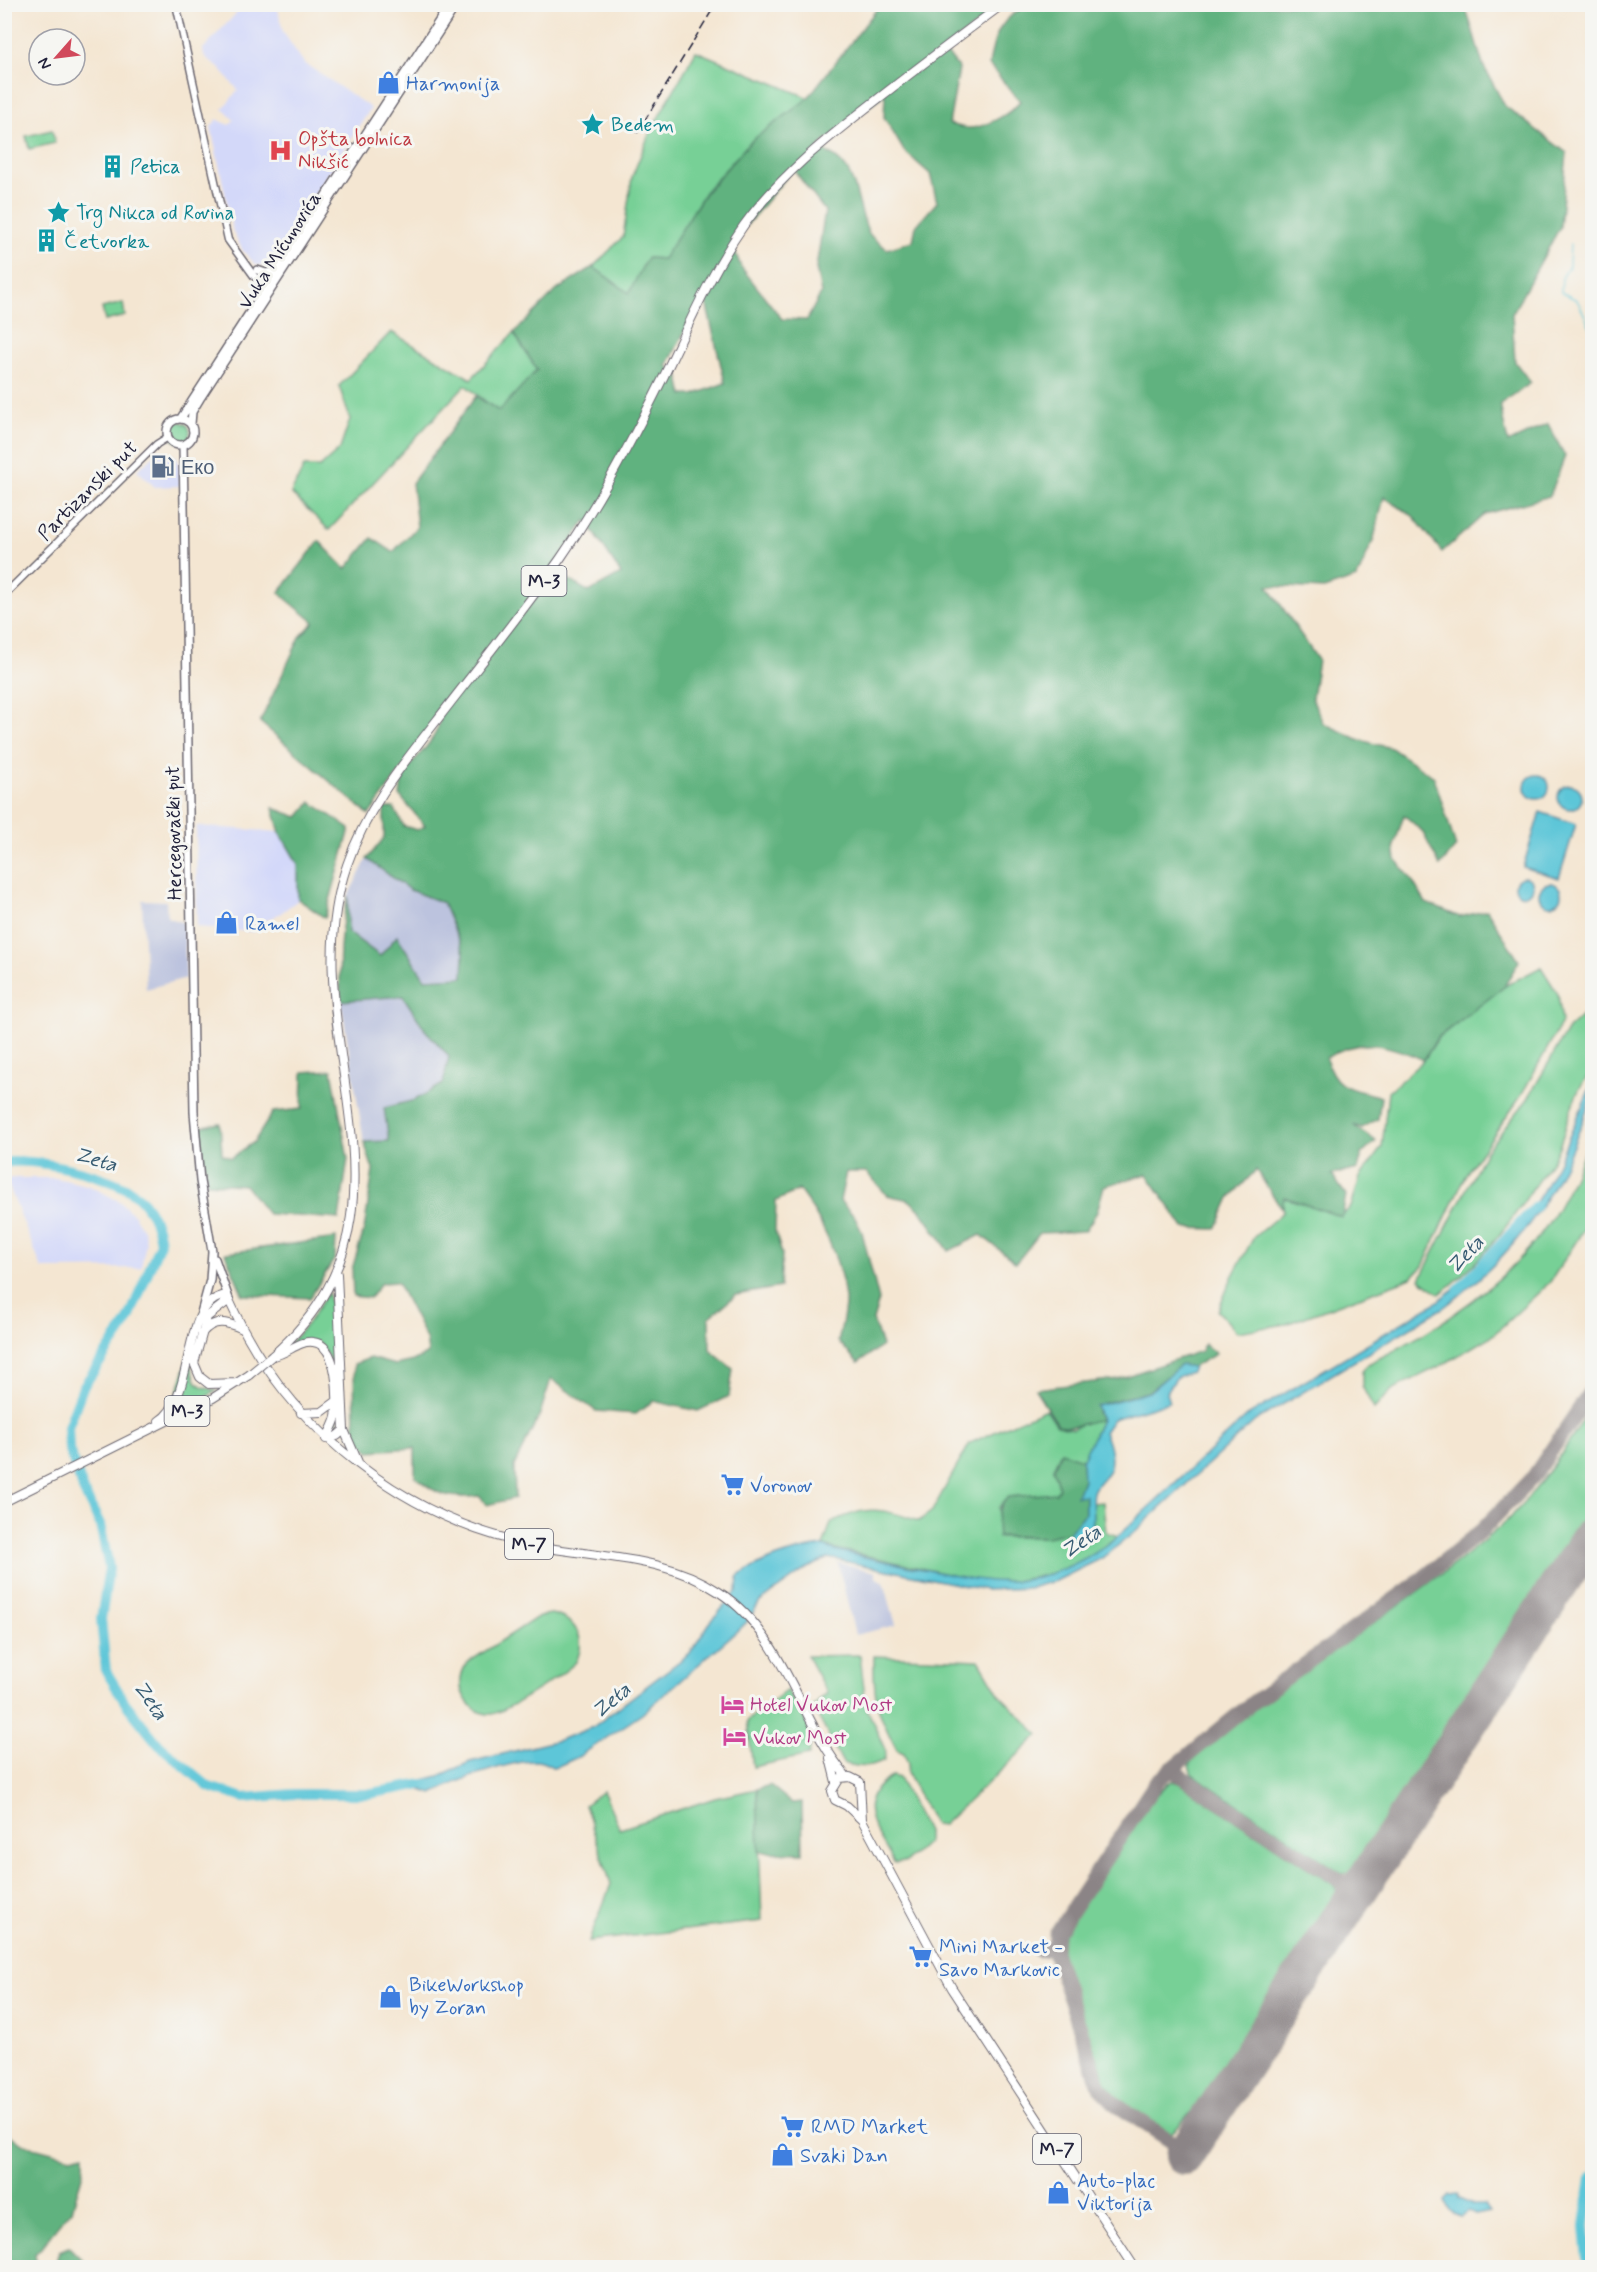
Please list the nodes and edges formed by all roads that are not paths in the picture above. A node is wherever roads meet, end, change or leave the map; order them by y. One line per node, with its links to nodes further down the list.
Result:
1 (176, 4): 5 (street)
2 (450, 4): 7 (main road, Vuka Mićunovića)
3 (457, 4): 8 (main road, Vuka Mićunovića)
4 (1003, 4): 15 (main road, M-3)
5 (246, 265): 6 (street); 8 (street)
6 (257, 270): 7 (main road); 8 (street)
7 (277, 271): 8 (main road, Vuka Mićunovića)
8 (271, 287): 9 (main road, Vuka Mićunovića); 10 (main road, Vuka Mićunovića)
9 (181, 418): 10 (main road); 11 (main road)
10 (191, 424): 12 (main road)
11 (168, 437): 12 (main road); 13 (street, Partizanski put)
12 (183, 445): 14 (main road, Hercegovački put)
13 (4, 594)
14 (212, 1251): 16 (main road); 17 (main road)
15 (337, 1269): 20 (main road, M-3); 24 (main road)
16 (228, 1298): 17 (main road); 18 (main road, M-7); 19 (main road)
17 (201, 1313): 25 (main road)
18 (243, 1329): 19 (main road); 23 (main road, M-7)
19 (201, 1334): 21 (main road)
20 (272, 1356): 21 (main road, M-3, bridge); 22 (main road)
21 (237, 1383): 25 (main road, M-3)
22 (337, 1401): 23 (main road); 26 (main road)
23 (301, 1413): 26 (main road, M-7)
24 (344, 1430): 26 (main road); 27 (main road)
25 (135, 1437): 28 (main road, M-3)
26 (326, 1438): 27 (main road, M-7)
27 (359, 1465): 29 (main road, M-7)
28 (4, 1502)
29 (830, 1757): 30 (main road, M-7); 31 (main road, M-7)
30 (846, 1776): 31 (main road); 32 (main road, M-7)
31 (836, 1782): 33 (main road, M-7)
32 (860, 1800): 33 (main road); 34 (main road, M-7)
33 (847, 1806): 34 (main road, M-7)
34 (862, 1820): 35 (main road, M-7)
35 (1135, 2268)

